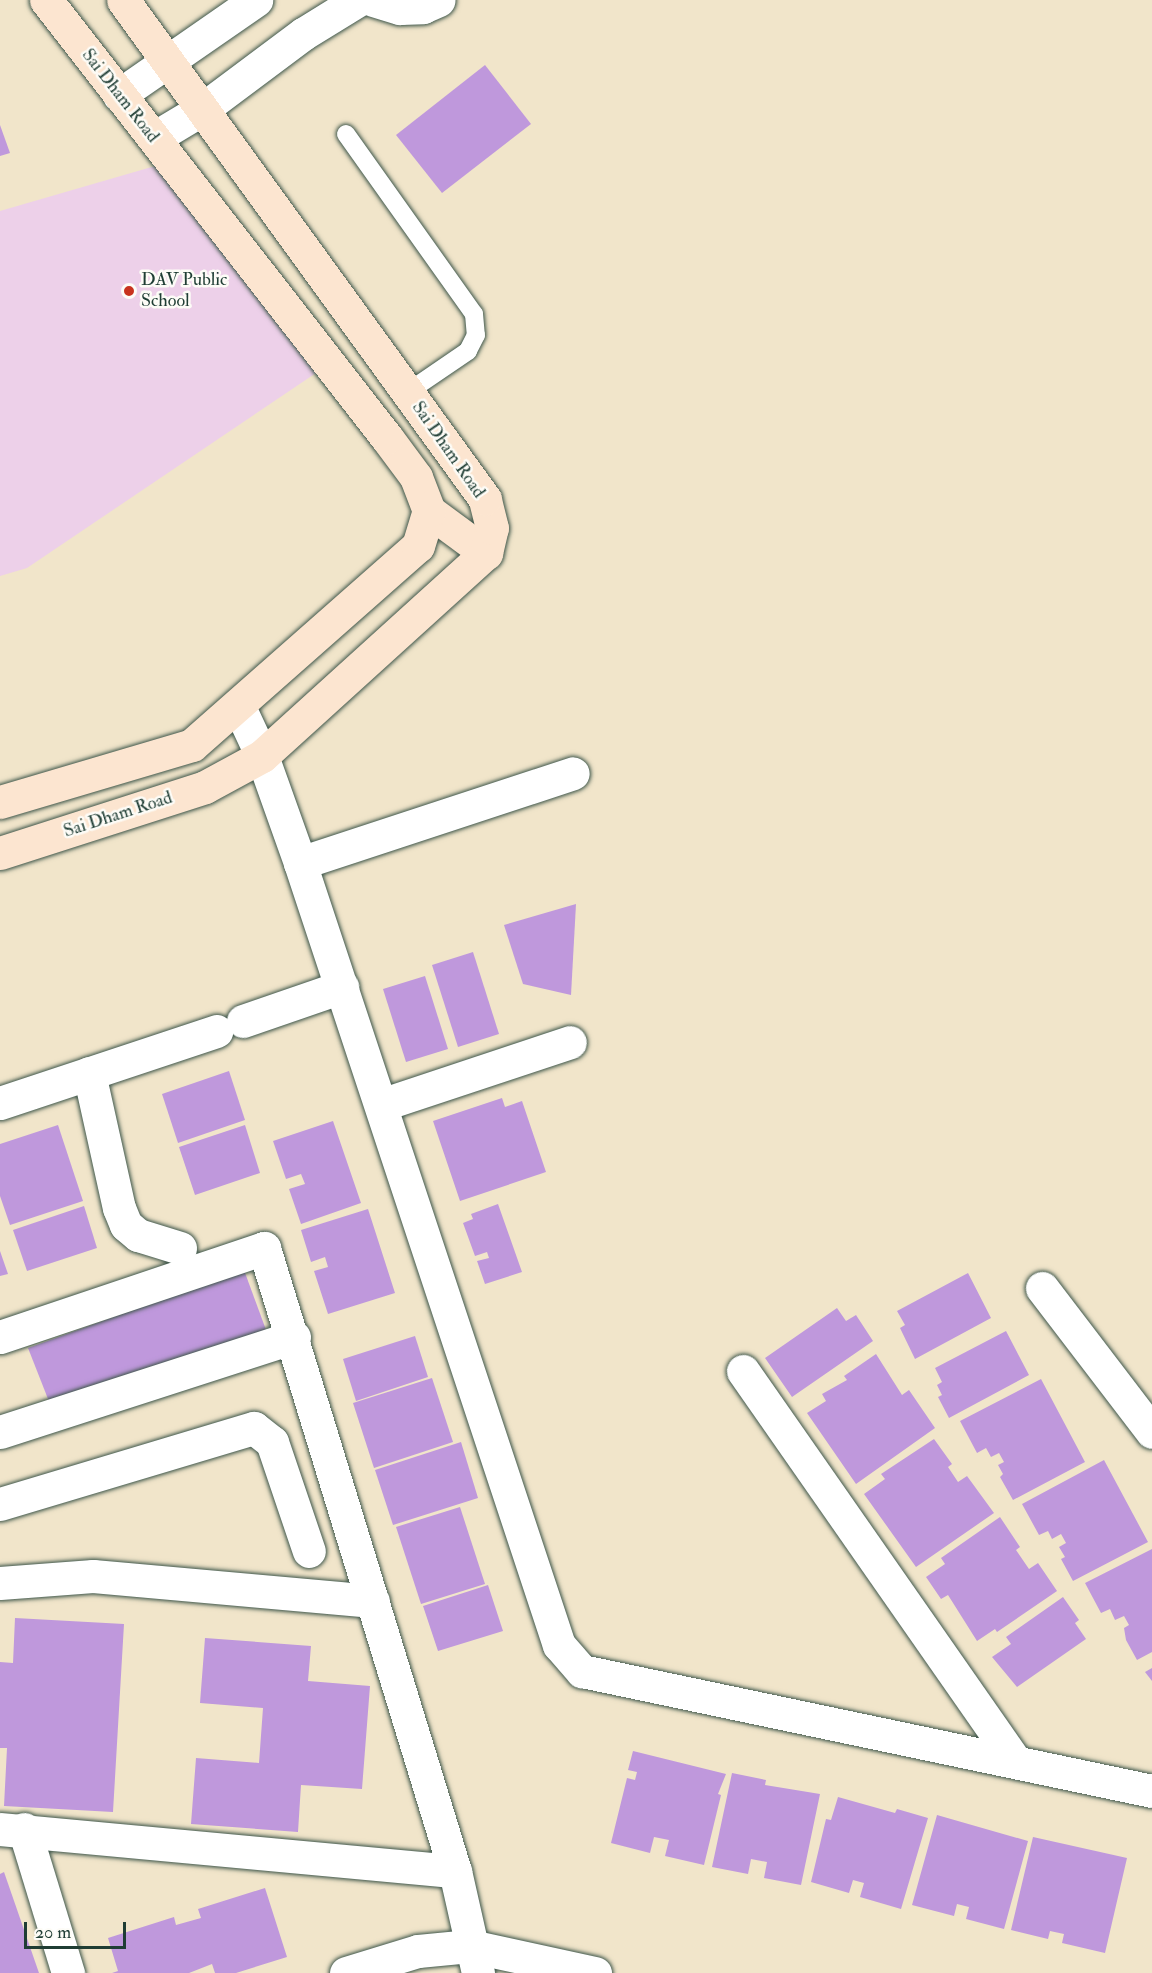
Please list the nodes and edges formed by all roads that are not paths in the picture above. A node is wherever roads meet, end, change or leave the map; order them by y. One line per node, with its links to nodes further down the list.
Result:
1 (46, 0): 8 (street, Sai Dham Road)
2 (123, 0): 7 (street, Sai Dham Road)
3 (256, 0): 7 (street)
4 (358, 0): 9 (street)
5 (373, 0): 6 (street)
6 (439, 0)
7 (167, 62): 8 (street); 9 (street, Sai Dham Road)
8 (118, 95): 11 (street, Sai Dham Road)
9 (204, 108): 11 (street); 12 (street, Sai Dham Road)
10 (346, 134): 12 (lane)
11 (154, 138): 13 (street, Sai Dham Road)
12 (408, 392): 14 (street, Sai Dham Road)
13 (429, 511): 14 (street); 15 (street)
14 (486, 553): 16 (street, Sai Dham Road)
15 (239, 707): 16 (street); 18 (street)
16 (262, 756): 19 (street, Sai Dham Road); 20 (street)
17 (573, 773): 20 (street)
18 (0, 802)
19 (0, 853)
20 (300, 863): 21 (street)
21 (342, 987): 23 (street); 25 (street)
22 (570, 1042): 25 (street)
23 (89, 1073): 24 (street); 26 (street)
24 (0, 1103)
25 (381, 1105): 37 (street)
26 (180, 1248)
27 (1042, 1288): 32 (street)
28 (0, 1337): 29 (street)
29 (294, 1337): 31 (street); 36 (street)
30 (743, 1371): 37 (street)
31 (0, 1432)
32 (1152, 1432)
33 (0, 1504): 34 (street)
34 (309, 1551)
35 (0, 1582): 36 (street)
36 (373, 1601): 40 (street)
37 (1015, 1761): 38 (street)
38 (1152, 1791)
39 (12, 1829): 40 (street); 42 (street)
40 (455, 1871): 41 (street)
41 (474, 1960): 43 (street); 44 (street)
42 (68, 1973)
43 (346, 1973)
44 (595, 1973)

